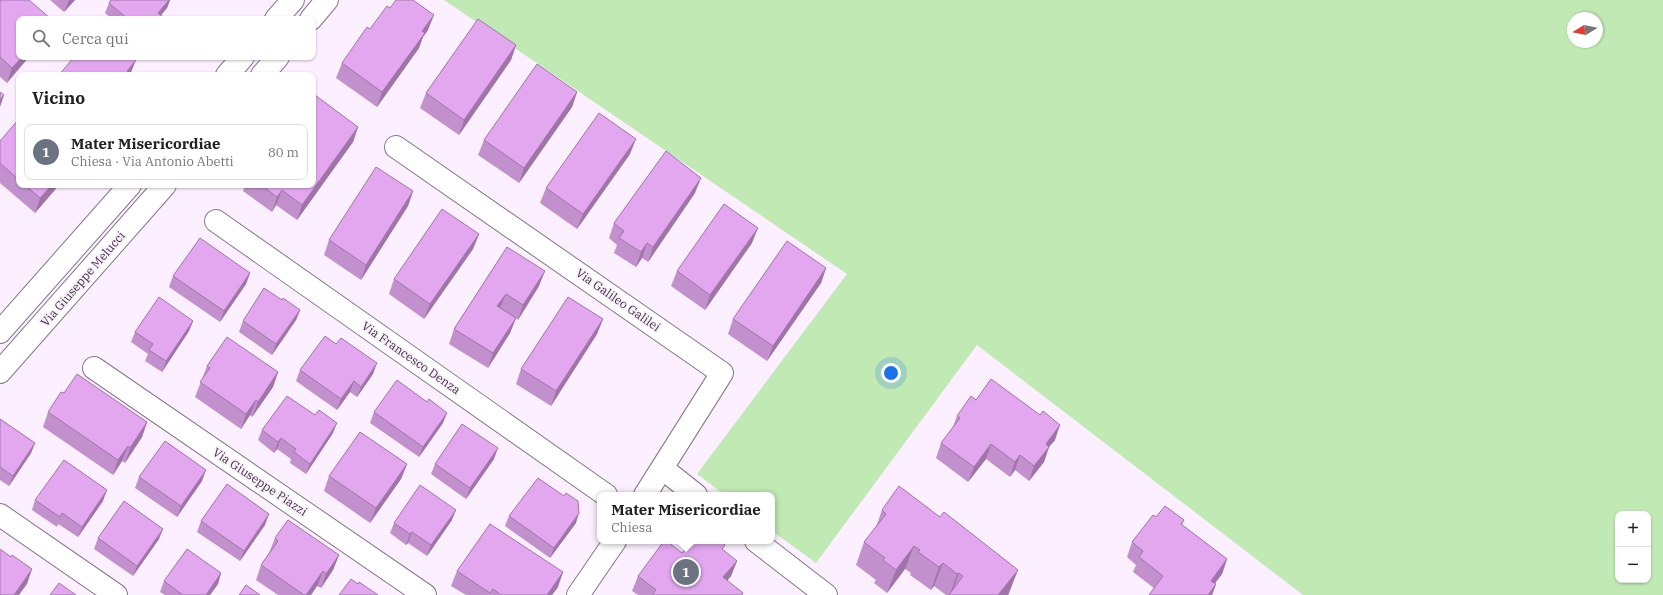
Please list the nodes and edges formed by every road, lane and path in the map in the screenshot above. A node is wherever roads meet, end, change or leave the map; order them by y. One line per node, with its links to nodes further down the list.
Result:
1 (293, 0): 3 (street)
2 (327, 0): 4 (street)
3 (279, 16)
4 (314, 16)
5 (240, 60): 7 (street)
6 (275, 60): 8 (street)
7 (230, 72)
8 (265, 72)
9 (396, 147): 16 (street, Via Galileo Galilei)
10 (127, 188): 13 (street)
11 (162, 188): 15 (street, Via Giuseppe Melucci)
12 (216, 222): 17 (street, Via Francesco Denza)
13 (0, 332)
14 (94, 368): 24 (street, Via Giuseppe Piazzi)
15 (0, 372)
16 (662, 468): 18 (street, Via Galileo Galilei); 19 (street)
17 (602, 492)
18 (647, 492)
19 (692, 492)
20 (0, 516): 23 (street)
21 (613, 544): 25 (street)
22 (760, 544): 26 (street)
23 (116, 595)
24 (425, 595)
25 (578, 595)
26 (826, 595)

